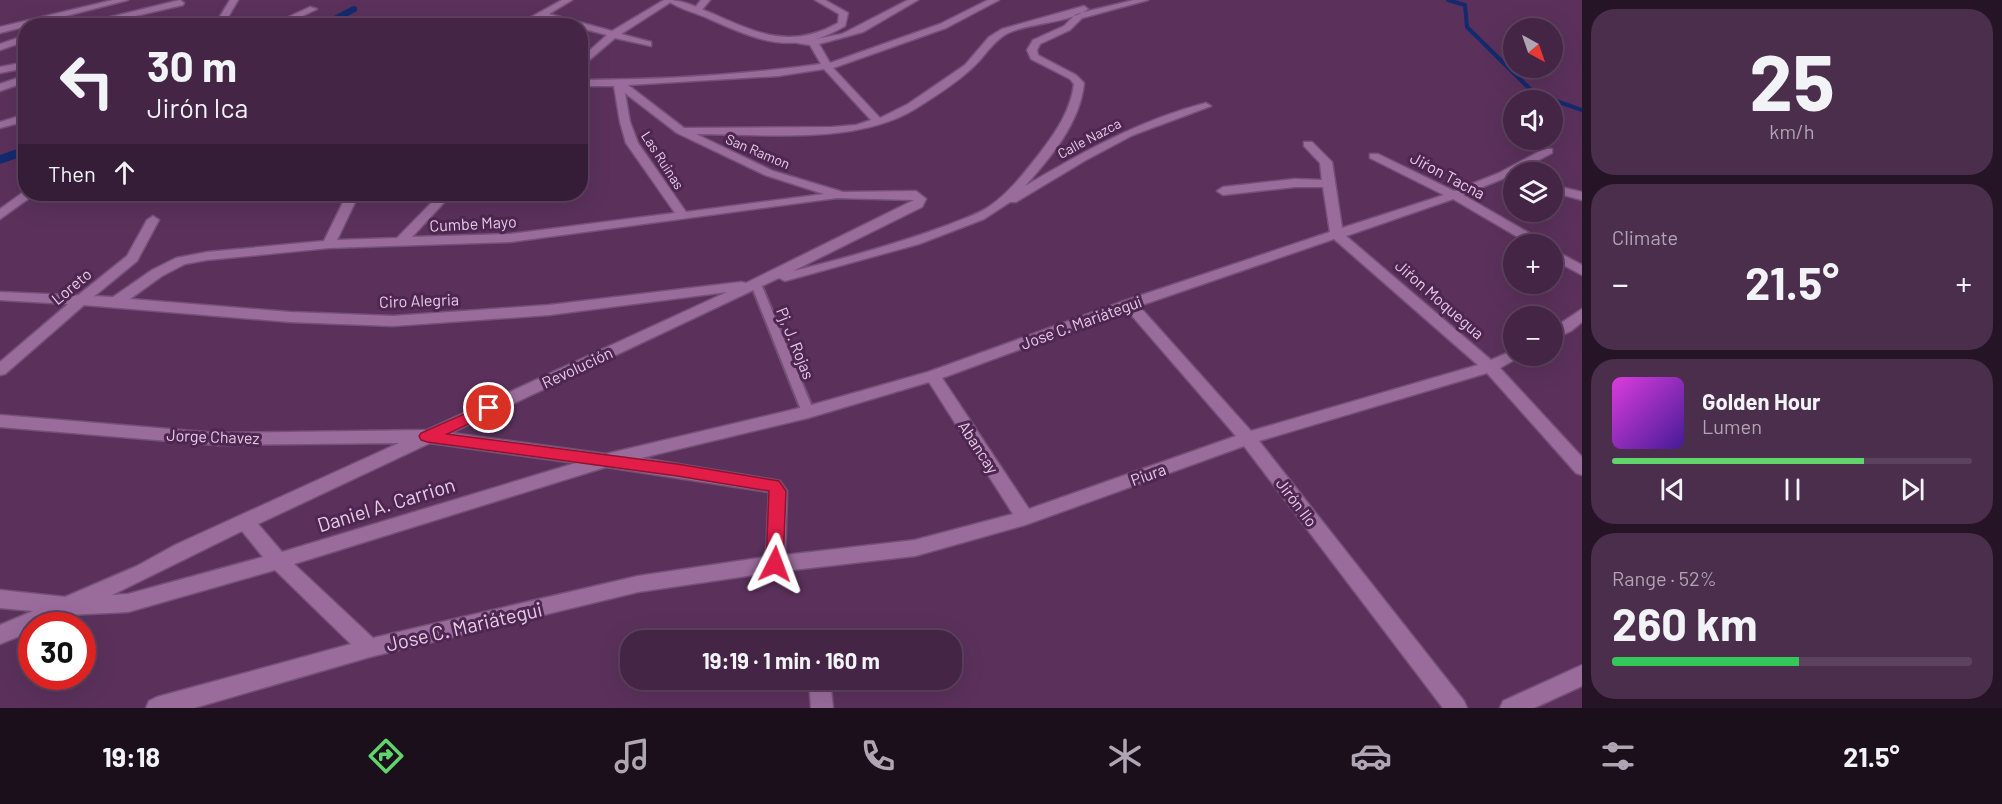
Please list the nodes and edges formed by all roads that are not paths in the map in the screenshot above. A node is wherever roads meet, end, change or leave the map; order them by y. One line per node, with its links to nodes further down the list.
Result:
1 (124, 0): 15 (street)
2 (234, 0): 17 (street)
3 (568, 0): 14 (street)
4 (671, 0): 13 (street); 24 (street)
5 (706, 0): 13 (street)
6 (819, 0): 26 (street)
7 (914, 0): 28 (street)
8 (995, 0): 32 (street)
9 (1144, 0): 11 (street)
10 (180, 3): 16 (street)
11 (1114, 8): 41 (street); 59 (street)
12 (313, 9): 18 (street)
13 (698, 9): 26 (street)
14 (540, 14): 19 (street); 20 (street)
15 (50, 18)
16 (113, 18)
17 (223, 18)
18 (292, 18)
19 (533, 18)
20 (555, 18)
21 (18, 26): 23 (street)
22 (588, 27): 24 (street)
23 (0, 30)
24 (615, 34): 27 (street); 30 (street)
25 (18, 41): 29 (street)
26 (800, 41): 28 (street)
27 (648, 44)
28 (814, 44): 32 (street)
29 (0, 47)
30 (588, 57)
31 (18, 67): 33 (street)
32 (827, 67): 36 (street); 41 (street)
33 (0, 70)
34 (18, 81): 37 (street)
35 (588, 83): 36 (street)
36 (618, 83): 43 (street, San Ramon); 61 (street, Las Ruinas)
37 (0, 88): 38 (street)
38 (18, 88)
39 (1206, 106): 59 (street, Calle Nazca)
40 (18, 119): 42 (street)
41 (877, 122): 43 (street)
42 (0, 124)
43 (681, 131): 54 (street, San Ramon)
44 (1308, 144): 49 (street)
45 (1548, 151): 47 (street, Jose C. Mariátegui)
46 (1374, 156): 53 (street, Jiŕon Tacna)
47 (1531, 162)
48 (1503, 179): 53 (street, Jose C. Mariátegui)
49 (1328, 184): 50 (street); 64 (street)
50 (1223, 191)
51 (1563, 191): 55 (street)
52 (905, 194): 54 (street, San Ramon); 69 (street, Revolución)
53 (1454, 195): 63 (street, Jiŕon Tacna); 64 (street, Jose C. Mariátegui)
54 (842, 196): 61 (street, Cumbe Mayo)
55 (1582, 196)
56 (19, 201): 60 (street)
57 (350, 201): 66 (street)
58 (439, 201): 65 (street)
59 (993, 210): 69 (street, Calle Nazca)
60 (0, 215)
61 (682, 216): 65 (street, Cumbe Mayo)
62 (153, 220): 71 (street, Loreto)
63 (1521, 234)
64 (1337, 235): 73 (street, Jose C. Mariátegui); 77 (street, Jiŕon Moquegua)
65 (399, 243): 66 (street, Cumbe Mayo)
66 (329, 244): 72 (street, Cumbe Mayo)
67 (1563, 260): 68 (street)
68 (1582, 271)
69 (756, 284): 72 (street, Ciro Alegria); 80 (lane, Pj, J. Rojas); 82 (street, Revolución)
70 (0, 296): 71 (street, Ciro Alegria)
71 (81, 300): 72 (street, Ciro Alegria); 78 (street, Loreto)
72 (116, 302)
73 (1129, 304): 79 (street, Jose C. Mariátegui); 83 (street, Jirón Ilo)
74 (1582, 314): 75 (street)
75 (1563, 330)
76 (1503, 360): 77 (street, Piura)
77 (1490, 367): 83 (street, Piura); 85 (street, Jiŕon Moquegua)
78 (0, 370)
79 (933, 376): 80 (street, Jose C. Mariátegui); 86 (street, Abancay)
80 (808, 412): 84 (street, Jose C. Mariátegui)
81 (0, 420): 82 (street, Jorge Chavez)
82 (427, 436): 84 (street, Jorge Chavez); 87 (street, Revolución)
83 (1249, 438): 86 (street, Piura); 98 (street, Jirón Ilo)
84 (603, 461): 88 (street, Daniel A. Carrion); 89 (street, Jorge Chavez)
85 (1582, 468)
86 (1026, 518): 89 (street, Piura)
87 (245, 522): 88 (street); 91 (street, Revolución)
88 (278, 561): 91 (street, Daniel A. Carrion); 93 (street)
89 (775, 564): 93 (street, Jose C. Mariátegui)
90 (0, 598): 91 (street)
91 (63, 606): 92 (street)
92 (0, 635)
93 (370, 648): 96 (street, Jose C. Mariátegui)
94 (1582, 675): 99 (street)
95 (821, 690): 97 (street)
96 (157, 708)
97 (822, 708)
98 (1456, 708)
99 (1511, 708)

